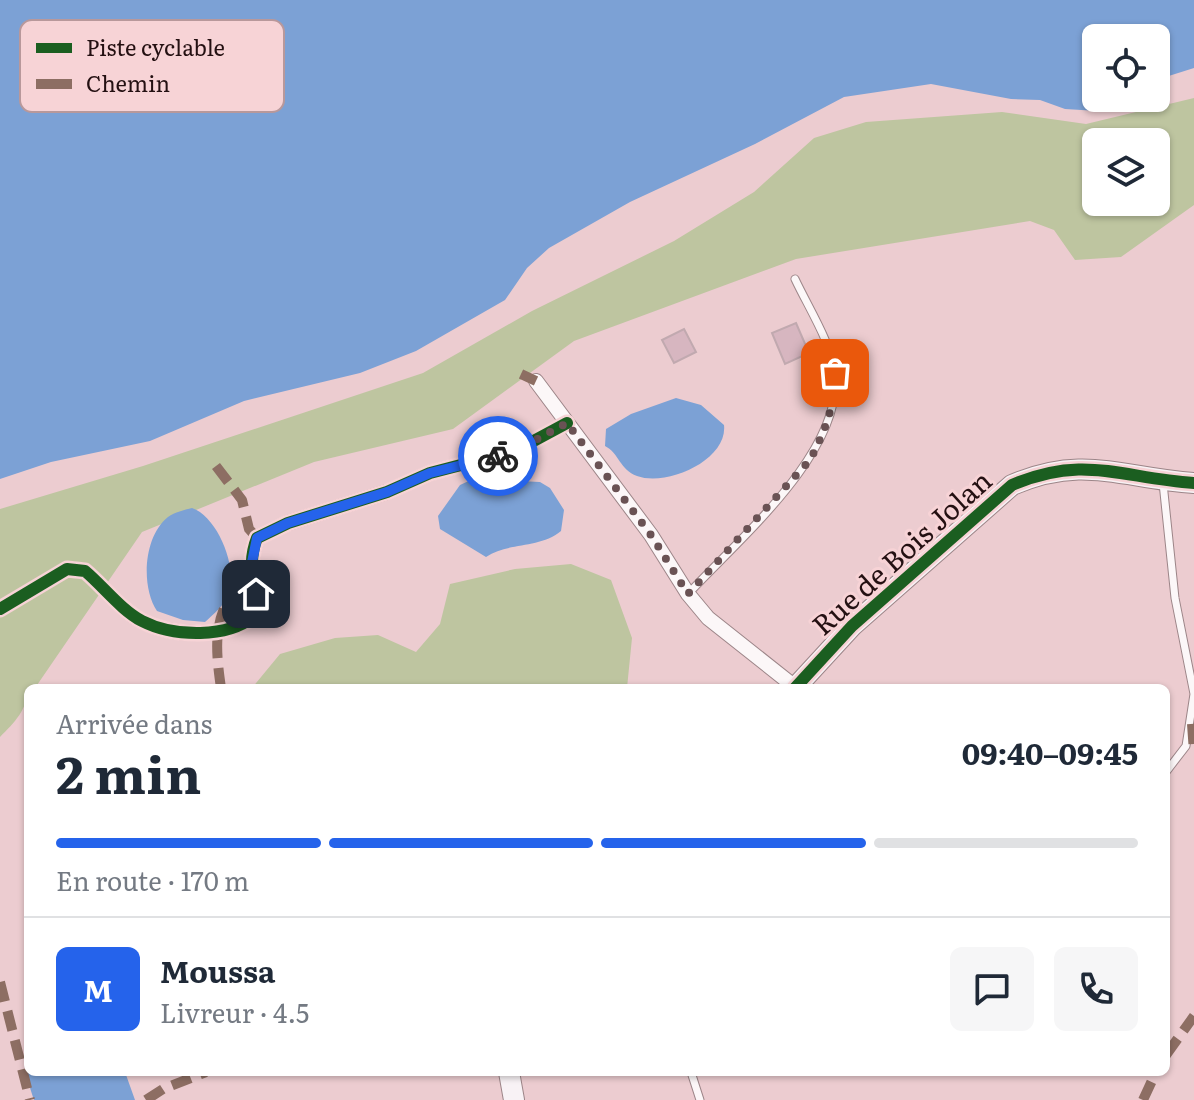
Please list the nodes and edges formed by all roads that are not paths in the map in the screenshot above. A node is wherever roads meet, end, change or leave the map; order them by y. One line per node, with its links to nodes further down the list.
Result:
1 (795, 279): 6 (lane)
2 (536, 381): 3 (street)
3 (567, 423): 6 (street); 7 (street)
4 (1163, 481): 5 (street, Rue de Bois Jolan); 9 (street, Rue de Bois Jolan); 10 (lane)
5 (1194, 483)
6 (688, 594): 8 (street)
7 (0, 609)
8 (790, 684)
9 (799, 684)
10 (1170, 767)
11 (510, 1076): 13 (street)
12 (692, 1076): 14 (lane)
13 (514, 1100)
14 (700, 1100)

